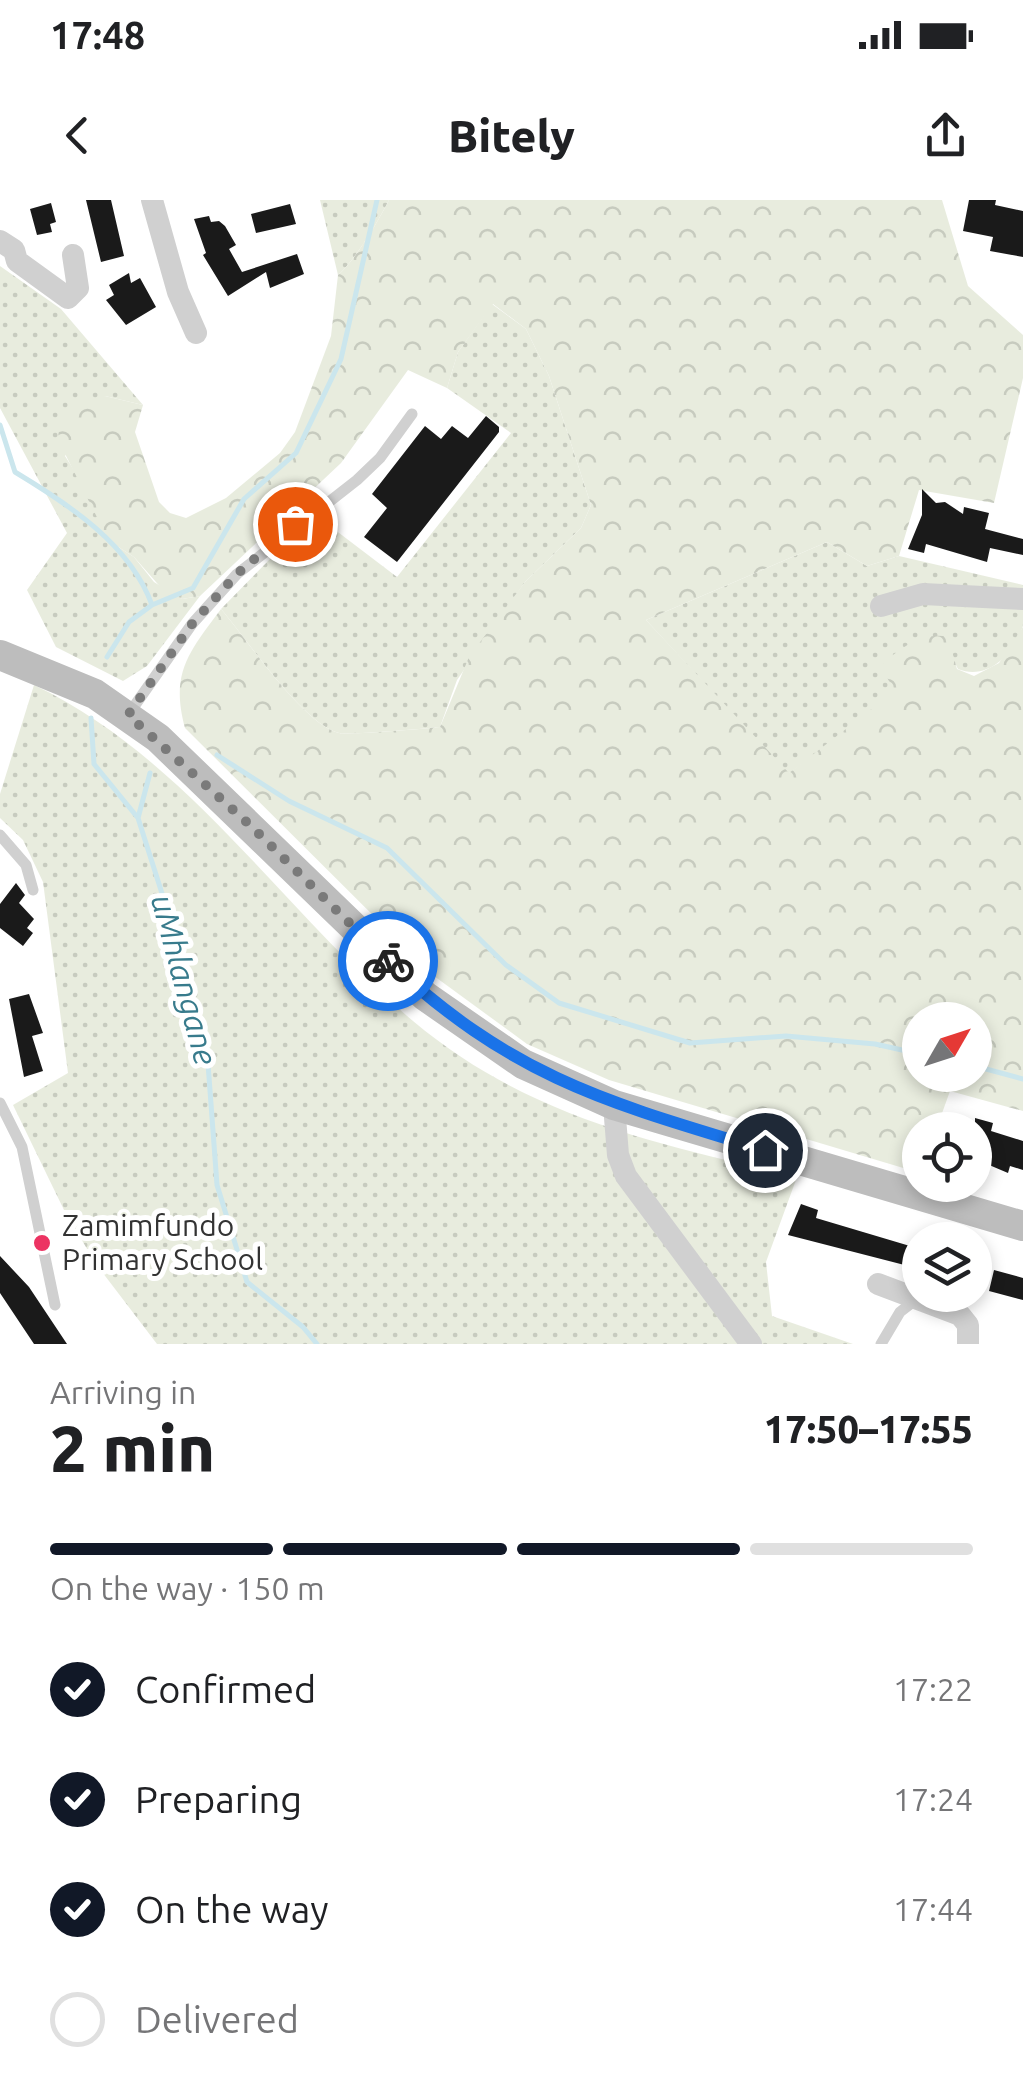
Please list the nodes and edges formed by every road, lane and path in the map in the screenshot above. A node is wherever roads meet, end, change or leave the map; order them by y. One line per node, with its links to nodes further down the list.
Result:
1 (152, 200): 4 (street)
2 (0, 241): 3 (street)
3 (73, 254)
4 (196, 333)
5 (412, 414): 9 (lane)
6 (1023, 599): 7 (street)
7 (881, 606)
8 (0, 655): 9 (street)
9 (128, 715): 13 (street)
10 (0, 835): 11 (lane)
11 (33, 890)
12 (0, 1103): 17 (lane)
13 (614, 1106): 14 (street); 20 (street)
14 (1023, 1226)
15 (878, 1284): 16 (street)
16 (902, 1292)
17 (56, 1305)
18 (902, 1310): 21 (lane)
19 (953, 1312): 22 (street)
20 (752, 1344)
21 (881, 1344)
22 (968, 1344)

